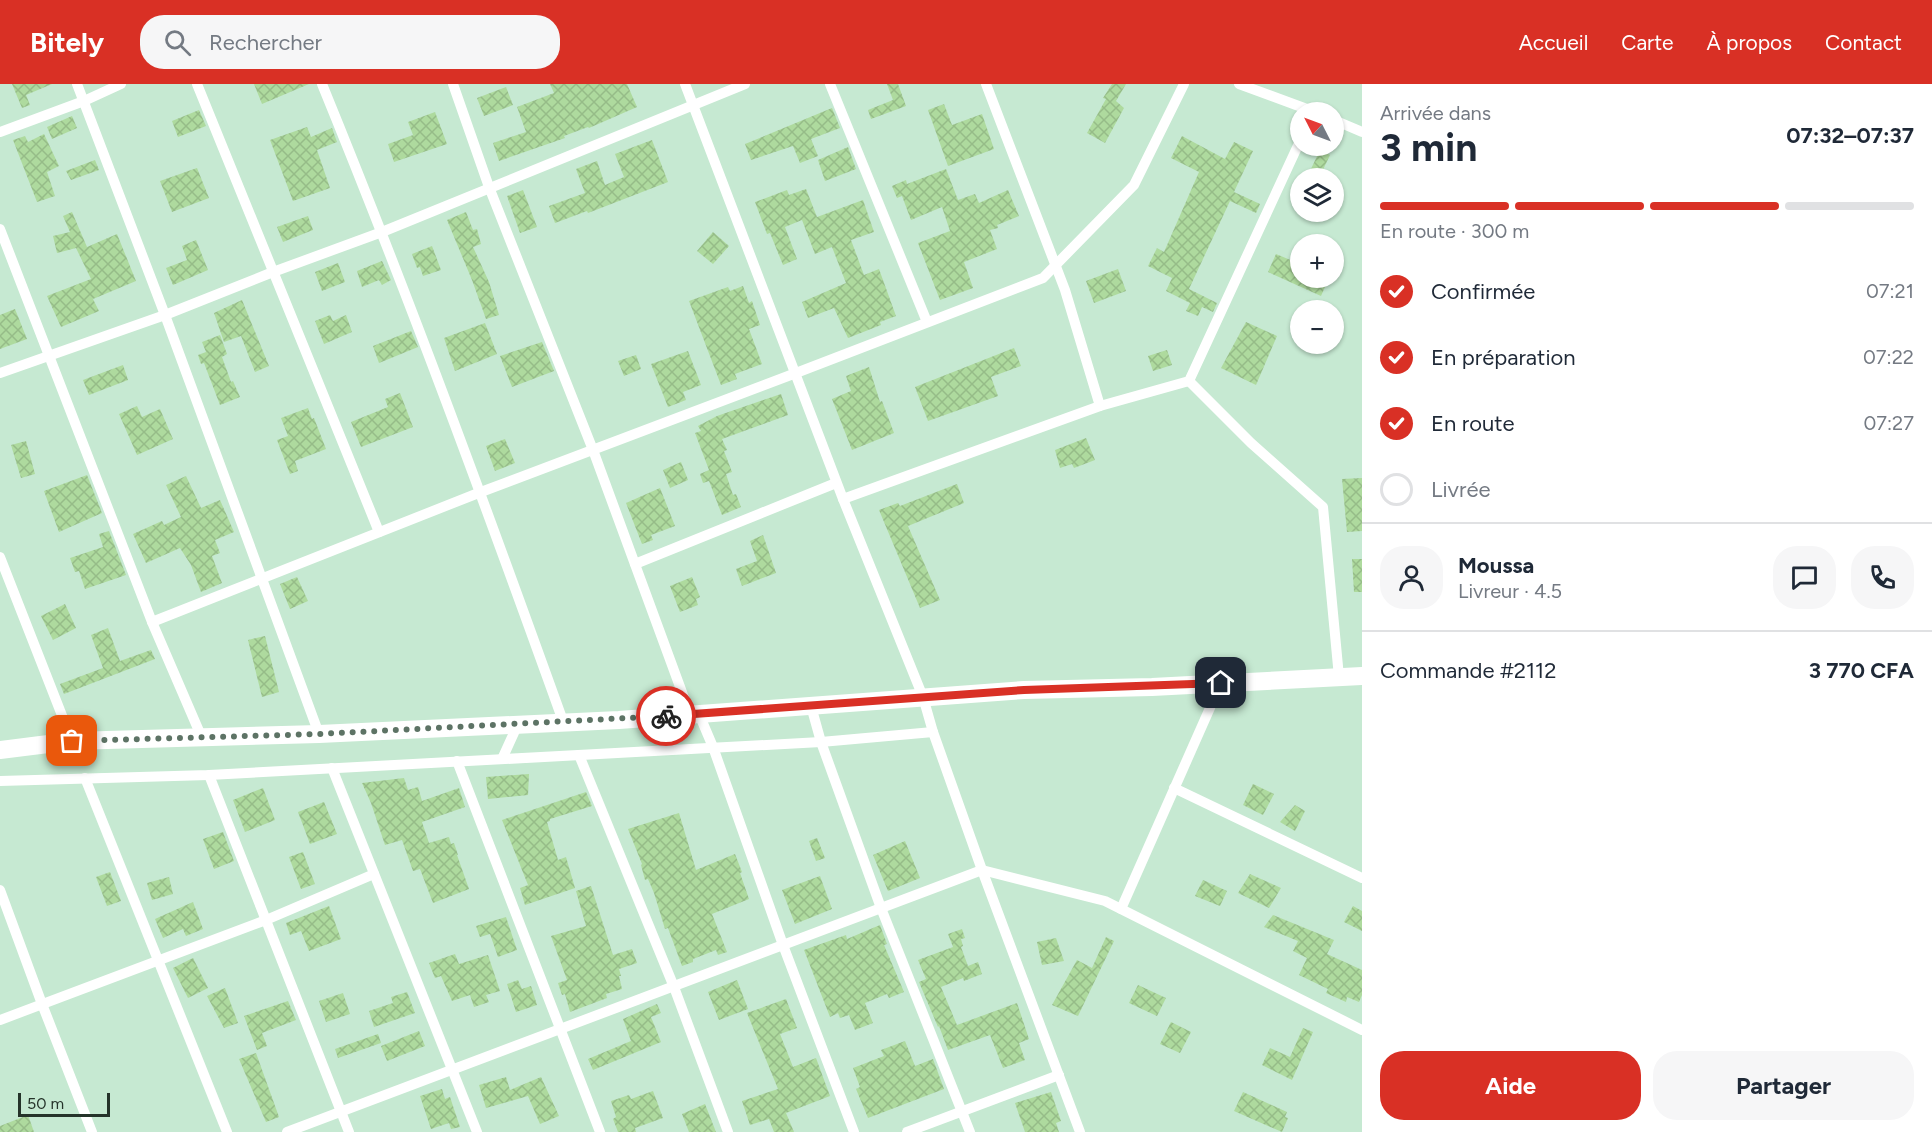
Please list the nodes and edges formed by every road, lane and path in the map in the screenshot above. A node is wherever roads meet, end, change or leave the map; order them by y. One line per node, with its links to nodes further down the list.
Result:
1 (77, 84): 12 (street)
2 (121, 84): 12 (street)
3 (197, 84): 23 (street)
4 (322, 84): 21 (street)
5 (453, 84): 19 (street)
6 (685, 84): 14 (street)
7 (745, 84): 14 (street)
8 (830, 84): 25 (street)
9 (986, 84): 22 (street)
10 (1184, 84): 22 (street)
11 (1239, 84): 13 (street)
12 (84, 101): 16 (street); 24 (street)
13 (1290, 103)
14 (693, 104): 19 (street); 28 (street)
15 (1344, 124): 17 (street)
16 (0, 132)
17 (1362, 132)
18 (1293, 156): 29 (street)
19 (489, 188): 21 (street); 31 (street)
20 (0, 229): 26 (street)
21 (382, 232): 23 (street); 33 (street)
22 (1056, 265): 25 (street); 30 (street)
23 (273, 272): 24 (street); 35 (street)
24 (165, 315): 26 (street); 38 (street)
25 (927, 322): 28 (street)
26 (49, 356): 27 (street); 39 (street)
27 (0, 373)
28 (796, 374): 31 (street); 32 (street)
29 (1189, 381): 30 (street); 41 (street)
30 (1100, 406): 34 (street)
31 (593, 450): 33 (street); 37 (street)
32 (836, 483): 34 (street); 37 (street)
33 (481, 492): 35 (street); 46 (street)
34 (843, 499): 43 (street)
35 (379, 532): 38 (street)
36 (0, 557): 51 (street)
37 (635, 564): 45 (street)
38 (261, 579): 39 (street); 49 (street)
39 (152, 622): 50 (street)
40 (1362, 676): 41 (main road)
41 (1339, 678): 42 (main road)
42 (1221, 683): 43 (main road); 62 (street)
43 (923, 697): 44 (main road); 48 (street)
44 (811, 706): 45 (main road); 52 (street)
45 (694, 714): 46 (main road); 53 (street)
46 (563, 721): 47 (main road)
47 (518, 724): 49 (main road); 56 (street)
48 (933, 732): 52 (street); 63 (street)
49 (319, 734): 50 (main road)
50 (202, 738): 51 (main road)
51 (72, 741): 54 (main road)
52 (821, 742): 53 (street); 67 (street)
53 (713, 747): 55 (street); 70 (street)
54 (0, 750)
55 (579, 755): 56 (street); 72 (street)
56 (502, 759): 57 (street)
57 (457, 761): 58 (street); 76 (street)
58 (332, 768): 59 (street); 64 (street)
59 (209, 775): 60 (street); 69 (street)
60 (85, 778): 61 (street); 71 (street)
61 (0, 781)
62 (1174, 788): 65 (street); 68 (street)
63 (982, 870): 67 (street); 68 (street); 78 (street)
64 (374, 874): 69 (street); 77 (street)
65 (1362, 878)
66 (0, 890): 73 (street)
67 (881, 908): 70 (street); 80 (street)
68 (1121, 909): 75 (street)
69 (266, 920): 71 (street); 79 (street)
70 (783, 945): 72 (street); 88 (street)
71 (158, 960): 73 (street); 82 (street)
72 (674, 987): 76 (street); 87 (street)
73 (42, 1004): 74 (street); 81 (street)
74 (0, 1020)
75 (1360, 1026)
76 (560, 1029): 77 (street); 86 (street)
77 (452, 1070): 79 (street); 85 (street)
78 (1059, 1076): 80 (street); 91 (street)
79 (342, 1112): 83 (street); 84 (street)
80 (962, 1112): 89 (street); 90 (street)
81 (92, 1132)
82 (226, 1132)
83 (287, 1132)
84 (349, 1132)
85 (477, 1132)
86 (600, 1132)
87 (728, 1132)
88 (854, 1132)
89 (907, 1132)
90 (970, 1132)
91 (1080, 1132)

